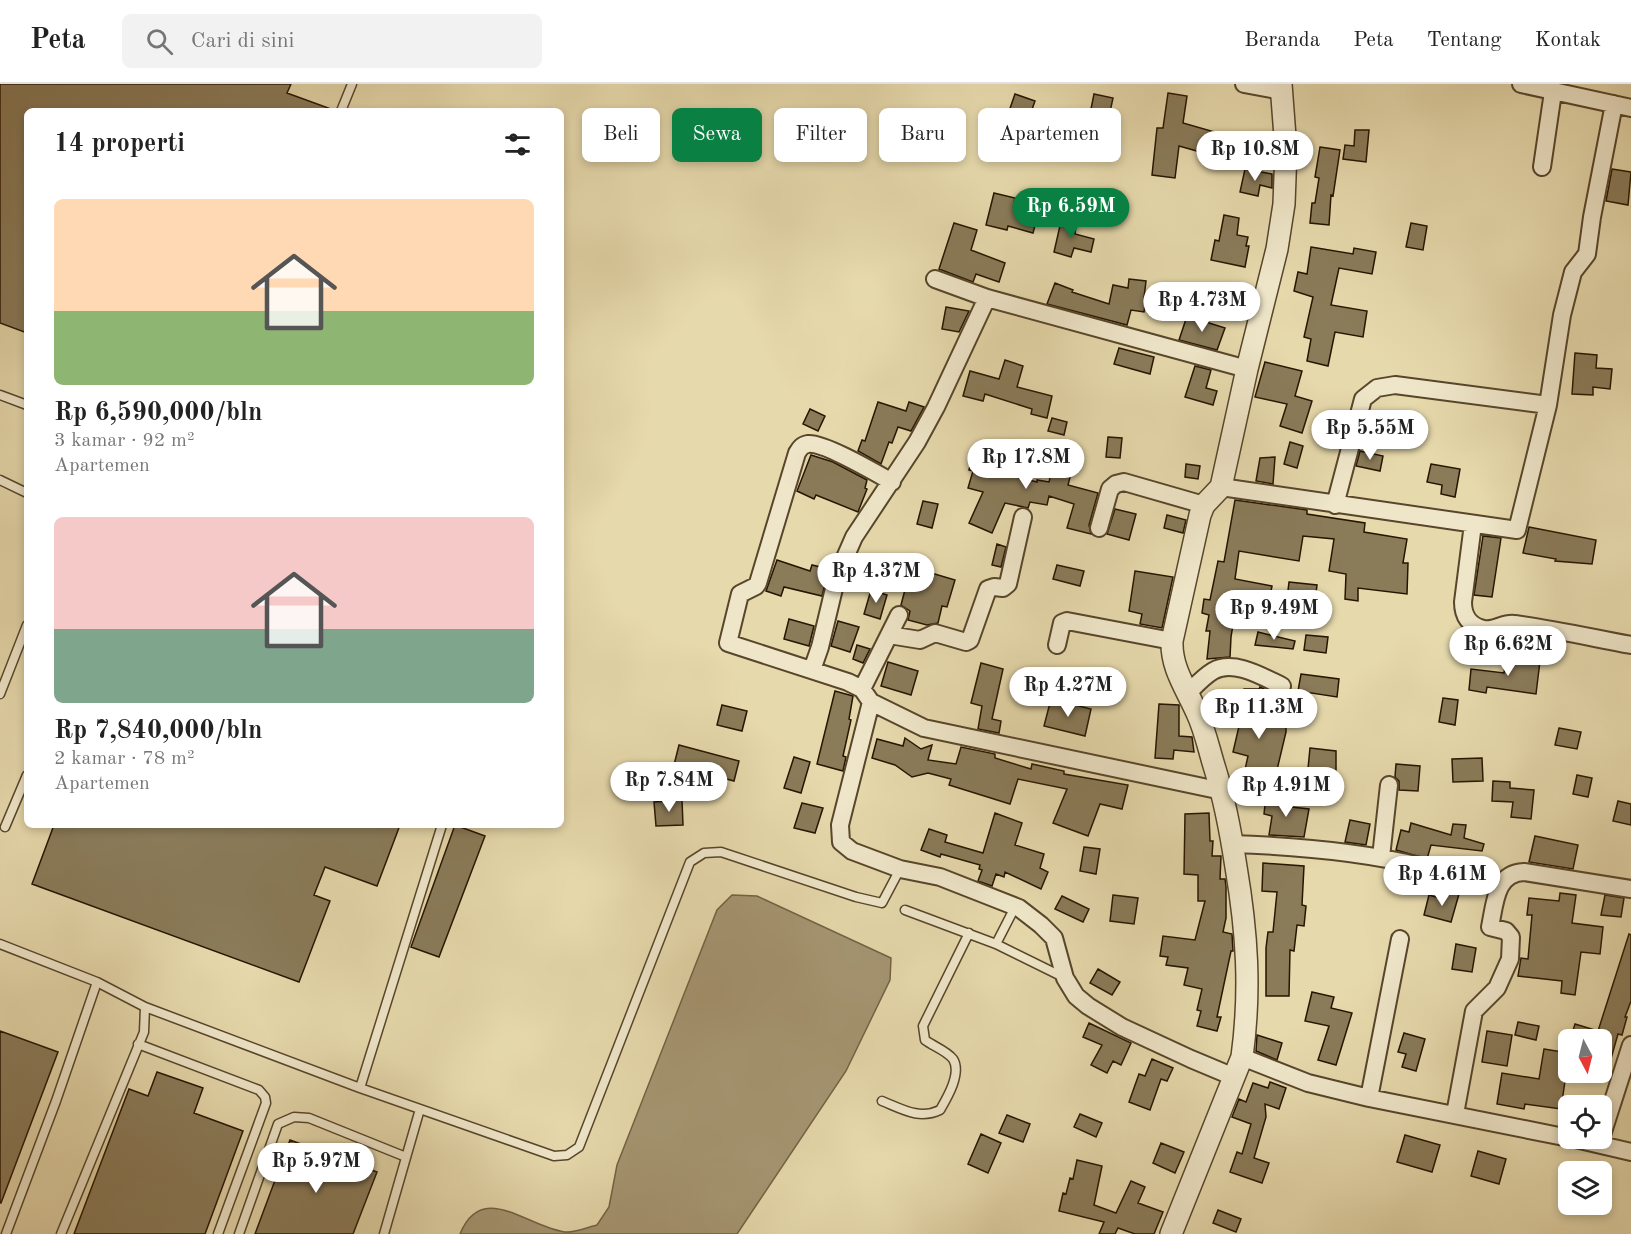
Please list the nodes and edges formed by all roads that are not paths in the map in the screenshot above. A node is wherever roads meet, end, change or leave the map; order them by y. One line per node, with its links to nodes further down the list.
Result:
1 (352, 84): 7 (lane)
2 (1244, 84): 4 (street)
3 (1521, 84): 5 (street)
4 (1281, 87): 12 (street)
5 (1553, 92): 6 (street); 9 (street)
6 (1614, 104): 8 (street); 15 (street)
7 (342, 108)
8 (1631, 108)
9 (1542, 167)
10 (935, 279): 11 (street)
11 (987, 298): 12 (street); 17 (street)
12 (1247, 369): 18 (street)
13 (0, 395): 14 (lane)
14 (24, 404)
15 (1548, 405): 21 (street); 23 (street)
16 (0, 480): 19 (lane)
17 (892, 482): 31 (street); 31 (street)
18 (1221, 487): 20 (street); 21 (street)
19 (24, 492)
20 (1204, 505): 24 (street); 28 (street)
21 (1335, 505): 23 (street)
22 (1023, 517): 27 (street)
23 (1473, 524): 30 (street)
24 (1099, 528)
25 (899, 615): 27 (street)
26 (24, 633): 33 (lane)
27 (889, 635): 35 (street)
28 (1172, 641): 29 (street); 34 (street)
29 (1057, 645)
30 (1631, 645)
31 (812, 670): 35 (street)
32 (1282, 686): 34 (street)
33 (0, 694)
34 (1187, 694): 38 (street)
35 (867, 696): 38 (street); 44 (street)
36 (24, 782): 39 (lane)
37 (1389, 785): 42 (street)
38 (1222, 791): 41 (street)
39 (5, 827)
40 (441, 828): 59 (lane)
41 (1232, 844): 42 (street); 57 (street)
42 (1381, 857): 43 (street)
43 (1420, 866)
44 (900, 870): 46 (street); 63 (lane)
45 (1631, 889): 64 (street)
46 (1015, 907): 51 (lane); 52 (street)
47 (905, 910): 48 (lane)
48 (969, 933): 51 (lane); 61 (lane)
49 (1400, 939): 60 (street)
50 (0, 944): 53 (lane)
51 (996, 944): 52 (lane)
52 (1065, 978): 58 (street)
53 (97, 982): 54 (lane); 69 (lane)
54 (145, 1007): 55 (lane); 59 (lane)
55 (138, 1044): 70 (lane); 71 (lane)
56 (1631, 1046): 62 (street)
57 (1242, 1057): 58 (street); 60 (street)
58 (1234, 1077): 74 (street)
59 (360, 1088): 63 (lane)
60 (1370, 1098): 64 (street)
61 (882, 1101)
62 (1612, 1105)
63 (420, 1108): 68 (lane)
64 (1455, 1114): 65 (street)
65 (1558, 1135)
66 (1612, 1144): 67 (street)
67 (1631, 1152)
68 (406, 1157): 72 (lane); 73 (lane)
69 (6, 1234)
70 (61, 1234)
71 (218, 1234)
72 (239, 1234)
73 (384, 1234)
74 (1171, 1234)

